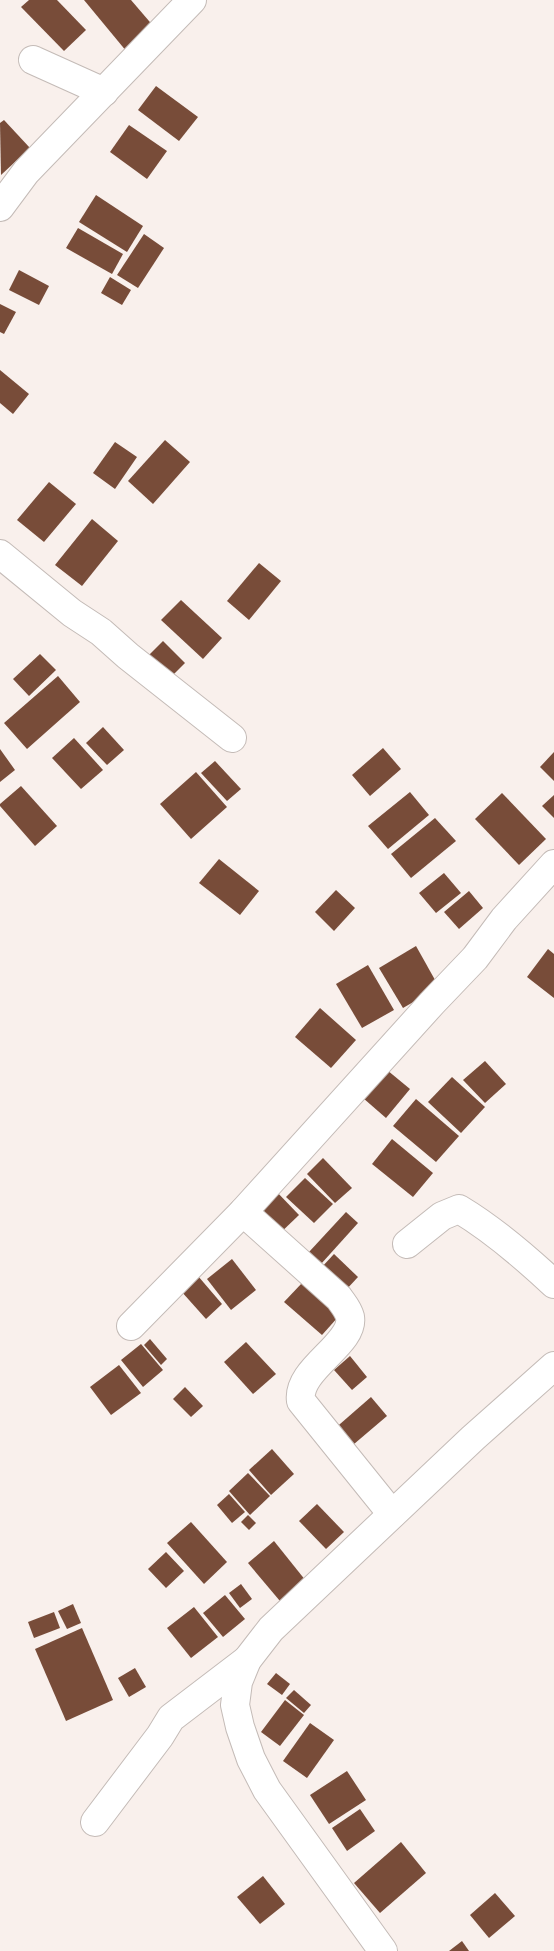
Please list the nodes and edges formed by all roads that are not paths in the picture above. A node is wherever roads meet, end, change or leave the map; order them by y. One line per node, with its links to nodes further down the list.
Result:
1 (192, 0): 3 (street)
2 (33, 60): 3 (street)
3 (104, 92): 4 (street)
4 (0, 207)
5 (0, 554): 6 (street)
6 (232, 738)
7 (554, 864): 8 (street)
8 (242, 1212): 11 (street); 13 (street)
9 (408, 1244): 10 (street)
10 (554, 1284)
11 (130, 1326)
12 (554, 1366): 13 (street)
13 (392, 1514): 14 (street)
14 (247, 1660): 15 (street); 16 (street)
15 (95, 1822)
16 (383, 1951)

